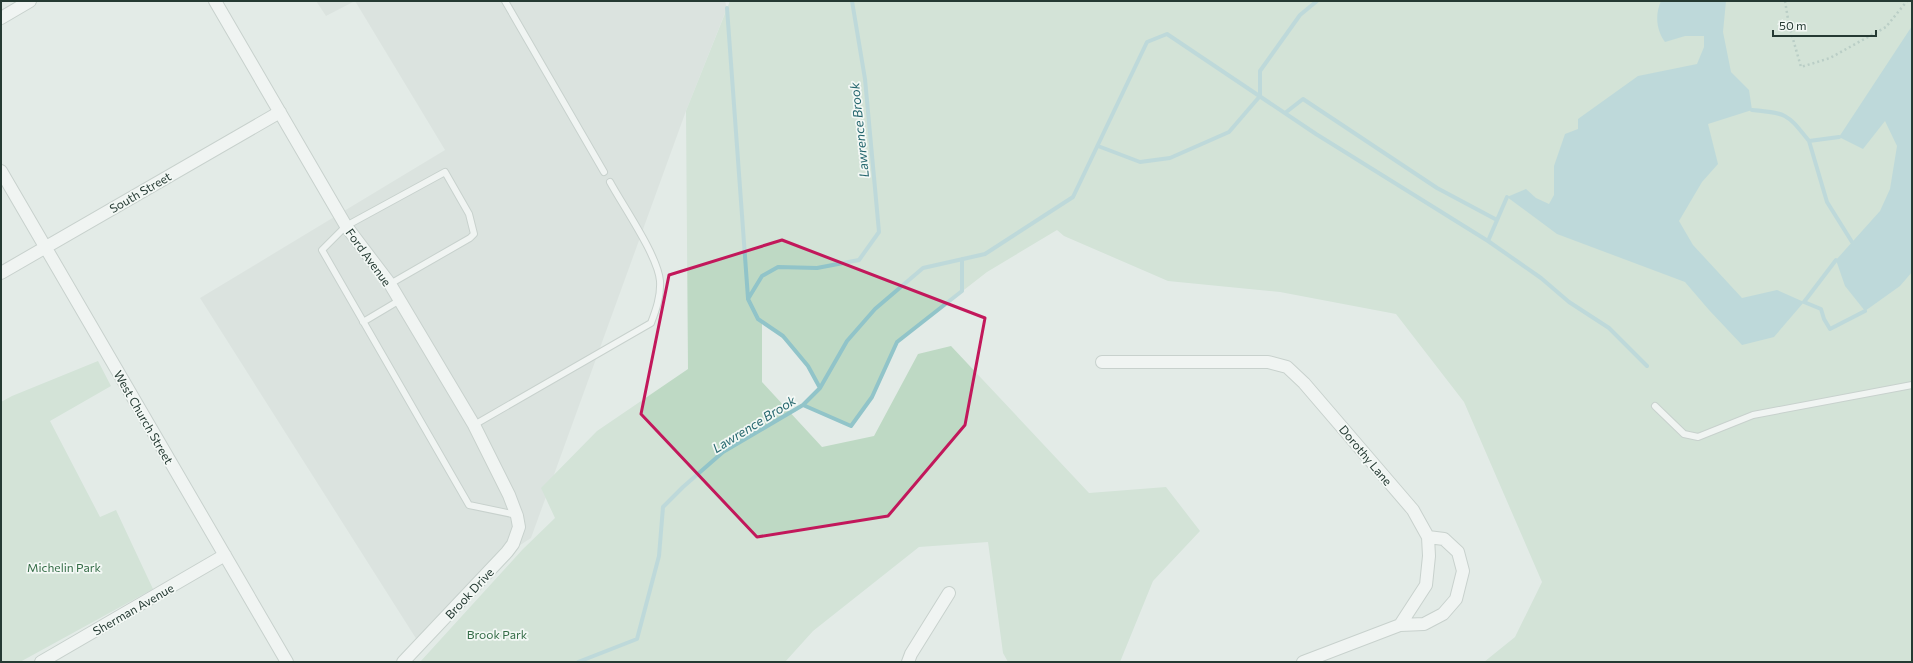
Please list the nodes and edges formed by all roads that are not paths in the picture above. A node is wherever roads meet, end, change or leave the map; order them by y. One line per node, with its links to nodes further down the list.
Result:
1 (30, 1): 4 (street)
2 (215, 1): 5 (street, Ford Avenue)
3 (505, 1): 7 (lane)
4 (1, 18)
5 (280, 112): 9 (street, Ford Avenue); 10 (street, South Street)
6 (1, 171): 10 (street, West Church Street)
7 (604, 172)
8 (610, 182): 18 (lane)
9 (346, 226): 12 (street, Ford Avenue); 12 (lane); 14 (lane)
10 (44, 247): 11 (street, South Street); 21 (street, West Church Street)
11 (1, 273)
12 (390, 284): 13 (street, Ford Avenue)
13 (400, 300): 14 (lane); 18 (street, Ford Avenue)
14 (363, 322): 19 (lane)
15 (1102, 362): 20 (street, Dorothy Lane)
16 (1912, 385): 17 (lane)
17 (1656, 406)
18 (474, 425): 19 (street, Ford Avenue)
19 (518, 516): 26 (street, Brook Drive)
20 (1428, 537): 23 (street, Dorothy Lane); 23 (street)
21 (225, 555): 24 (street, Sherman Avenue); 25 (street, West Church Street)
22 (949, 593): 27 (street)
23 (1400, 625): 28 (street)
24 (41, 662)
25 (287, 662)
26 (403, 662)
27 (908, 662)
28 (1303, 662)

